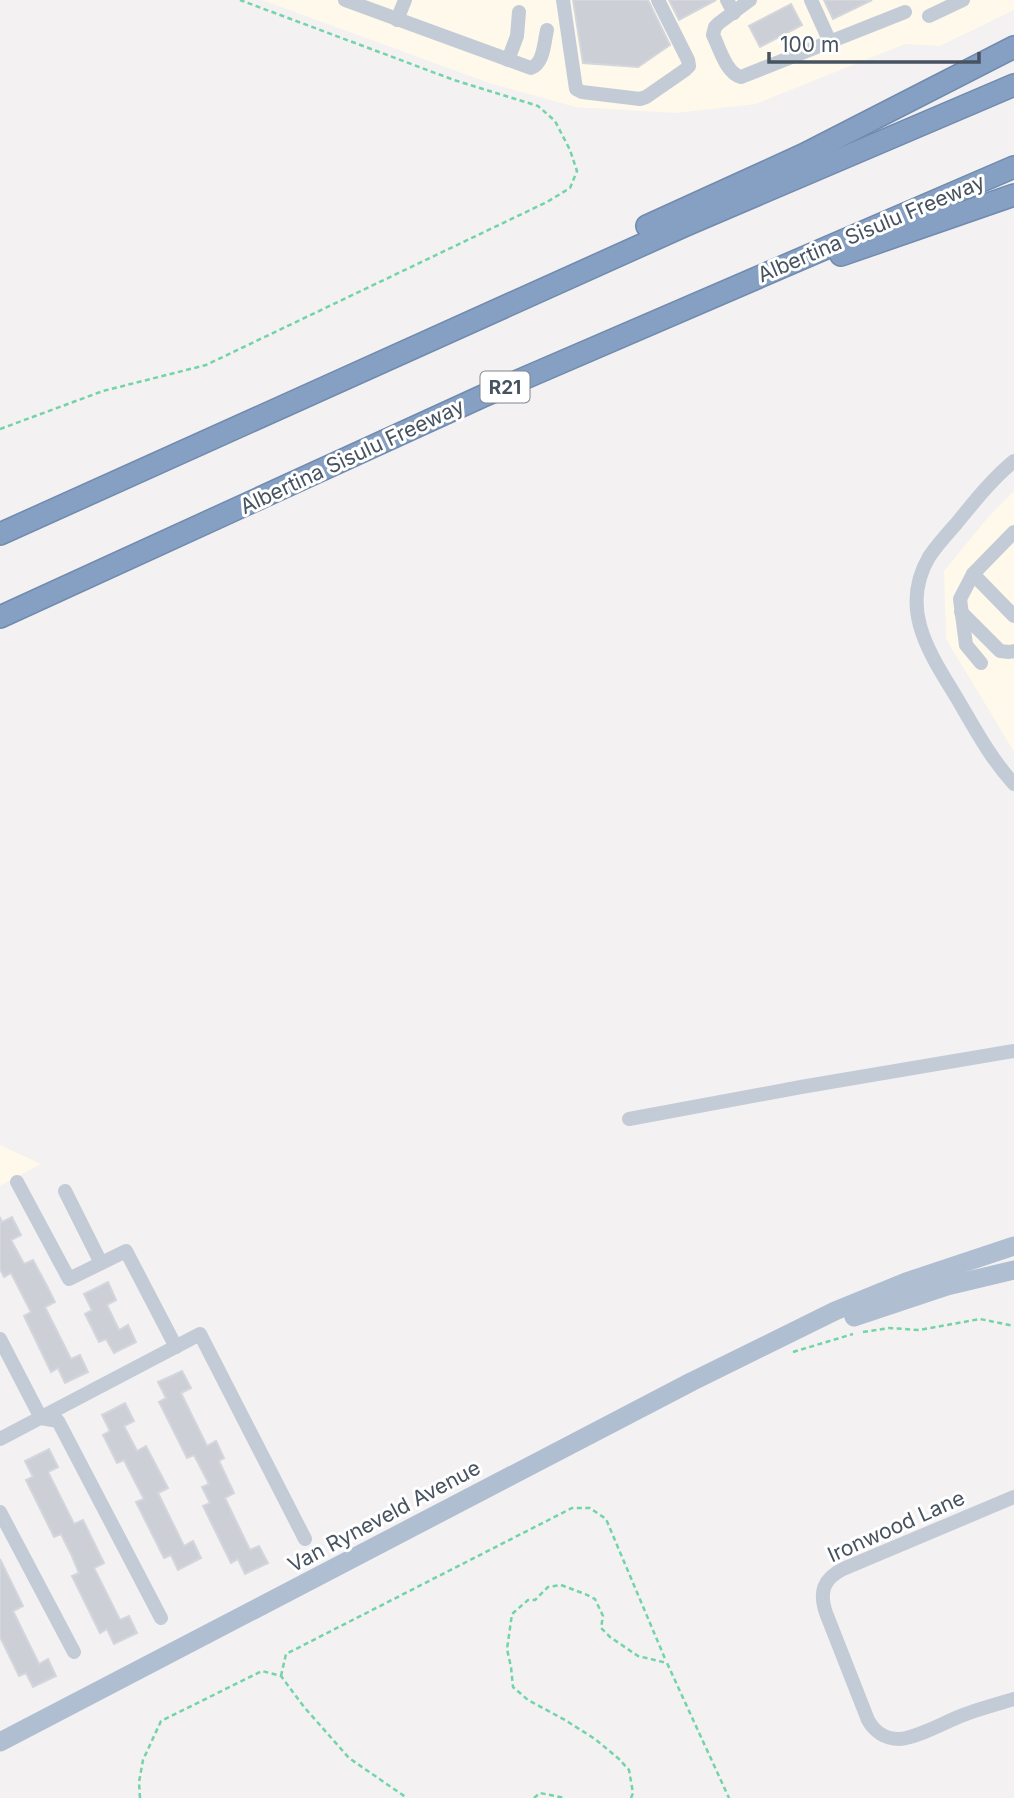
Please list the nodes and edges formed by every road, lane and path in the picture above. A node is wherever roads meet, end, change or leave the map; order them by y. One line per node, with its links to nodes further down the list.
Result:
1 (240, 0): 22 (path)
2 (345, 0): 13 (street)
3 (405, 0): 13 (street)
4 (563, 0): 5 (street)
5 (659, 0)
6 (750, 0): 9 (street)
7 (811, 0): 15 (street)
8 (963, 0): 12 (street)
9 (731, 7): 15 (street)
10 (519, 12): 17 (street)
11 (905, 12): 15 (street)
12 (929, 16)
13 (397, 20): 17 (street)
14 (547, 30): 17 (street)
15 (830, 42)
16 (1014, 47): 24 (highway)
17 (508, 60)
18 (1014, 85): 24 (highway)
19 (1014, 167): 21 (highway, Albertina Sisulu Freeway / R21)
20 (1014, 195): 21 (highway)
21 (656, 321): 30 (highway, Albertina Sisulu Freeway / R21)
22 (0, 429)
23 (1014, 461): 33 (street)
24 (135, 473): 26 (highway)
25 (1014, 532): 27 (street)
26 (0, 534)
27 (973, 574): 28 (street); 29 (street)
28 (961, 612): 31 (street); 32 (street)
29 (1014, 616)
30 (0, 617)
31 (1014, 651)
32 (981, 663)
33 (1014, 784)
34 (1014, 1051): 35 (street)
35 (628, 1119)
36 (17, 1182): 39 (street)
37 (65, 1191): 39 (street)
38 (1014, 1246): 43 (main road, Van Ryneveld Avenue)
39 (101, 1263): 44 (street)
40 (1014, 1270): 43 (main road, Van Ryneveld Avenue)
41 (1014, 1326): 43 (path)
42 (0, 1339): 45 (street)
43 (791, 1343): 55 (main road, Van Ryneveld Avenue)
44 (176, 1347): 45 (street); 49 (street)
45 (41, 1418): 46 (street); 50 (street)
46 (0, 1439)
47 (1014, 1497): 54 (street, Ironwood Lane)
48 (0, 1512): 51 (street)
49 (305, 1539)
50 (161, 1618)
51 (74, 1652)
52 (667, 1663): 53 (path); 60 (path); 61 (path)
53 (281, 1676): 56 (path); 57 (path)
54 (1014, 1699)
55 (0, 1742)
56 (140, 1798)
57 (407, 1798)
58 (534, 1798): 59 (path)
59 (565, 1798)
60 (631, 1798)
61 (729, 1798)

